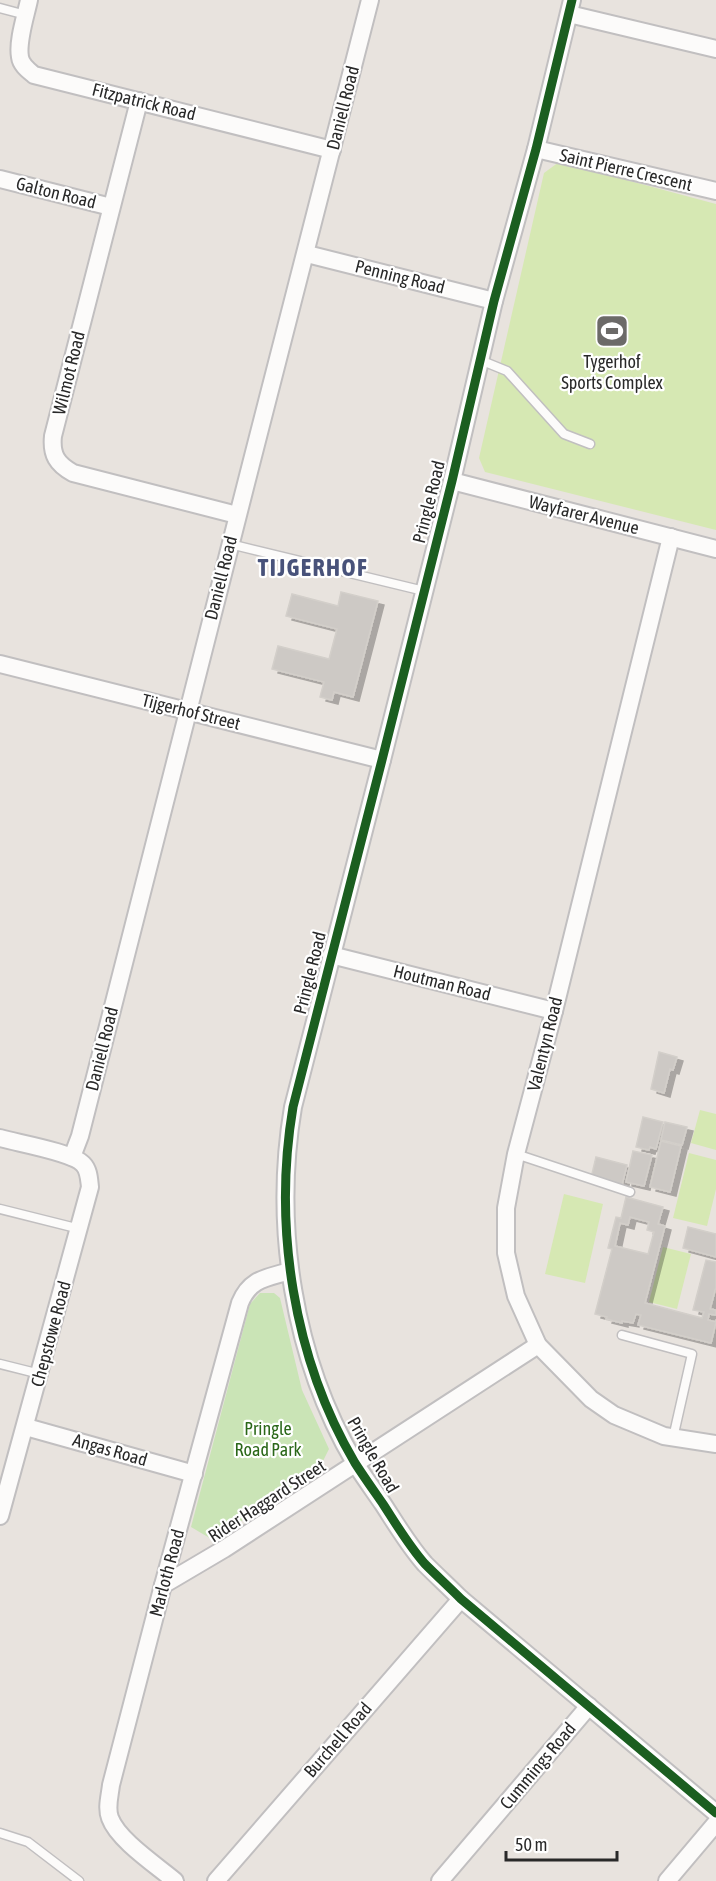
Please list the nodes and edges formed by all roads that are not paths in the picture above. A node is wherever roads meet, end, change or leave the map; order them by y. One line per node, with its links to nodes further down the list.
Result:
1 (370, 0): 8 (street, Daniell Road)
2 (28, 7): 4 (lane); 6 (street, Fitzpatrick Road)
3 (571, 7): 5 (street); 7 (street, Pringle Road)
4 (0, 8)
5 (716, 49)
6 (140, 101): 8 (street, Fitzpatrick Road); 11 (street, Wilmot Road)
7 (536, 148): 10 (street, Saint Pierre Crescent); 13 (street, Pringle Road)
8 (332, 150): 12 (street, Daniell Road)
9 (0, 179): 11 (street, Galton Road)
10 (716, 191)
11 (111, 207): 17 (street, Wilmot Road)
12 (307, 254): 13 (street, Penning Road); 17 (street, Daniell Road)
13 (494, 301): 14 (street, Pringle Road)
14 (480, 360): 15 (lane); 16 (street, Pringle Road)
15 (590, 444)
16 (452, 481): 18 (street, Wayfarer Avenue); 21 (street, Pringle Road)
17 (237, 515): 19 (street, Daniell Road)
18 (671, 537): 20 (street, Wayfarer Avenue); 26 (street, Valentyn Road)
19 (230, 544): 21 (lane); 23 (street, Daniell Road)
20 (716, 549)
21 (424, 591): 24 (street, Pringle Road)
22 (0, 664): 23 (street, Tijgerhof Street)
23 (188, 711): 24 (street, Tijgerhof Street); 29 (street, Daniell Road)
24 (382, 760): 25 (street, Pringle Road)
25 (331, 955): 26 (street, Houtman Road); 33 (street, Pringle Road)
26 (554, 1011): 28 (street, Valentyn Road)
27 (0, 1138): 29 (street)
28 (516, 1155): 30 (lane); 35 (street, Valentyn Road)
29 (72, 1157): 32 (street, Chepstowe Road)
30 (630, 1192)
31 (0, 1209): 32 (lane)
32 (80, 1229): 37 (street, Chepstowe Road)
33 (290, 1271): 41 (street, Pringle Road); 42 (street, Marloth Road)
34 (622, 1335): 39 (lane)
35 (538, 1345): 39 (street, Valentyn Road); 41 (street, Rider Haggard Street)
36 (0, 1364): 37 (lane)
37 (40, 1374): 38 (street, Chepstowe Road)
38 (26, 1427): 42 (street, Angas Road); 43 (street, Chepstowe Road)
39 (673, 1438): 40 (street, Valentyn Road)
40 (716, 1444)
41 (356, 1464): 44 (street, Rider Haggard Street); 45 (street, Pringle Road)
42 (194, 1474): 44 (street, Marloth Road)
43 (0, 1516)
44 (163, 1585): 51 (street, Marloth Road)
45 (461, 1599): 46 (street, Pringle Road); 52 (street, Burchell Road)
46 (589, 1706): 47 (street, Pringle Road); 53 (street, Cummings Road)
47 (716, 1813)
48 (716, 1823): 54 (street)
49 (0, 1833): 50 (lane)
50 (79, 1881)
51 (175, 1881)
52 (216, 1881)
53 (440, 1881)
54 (667, 1881)

